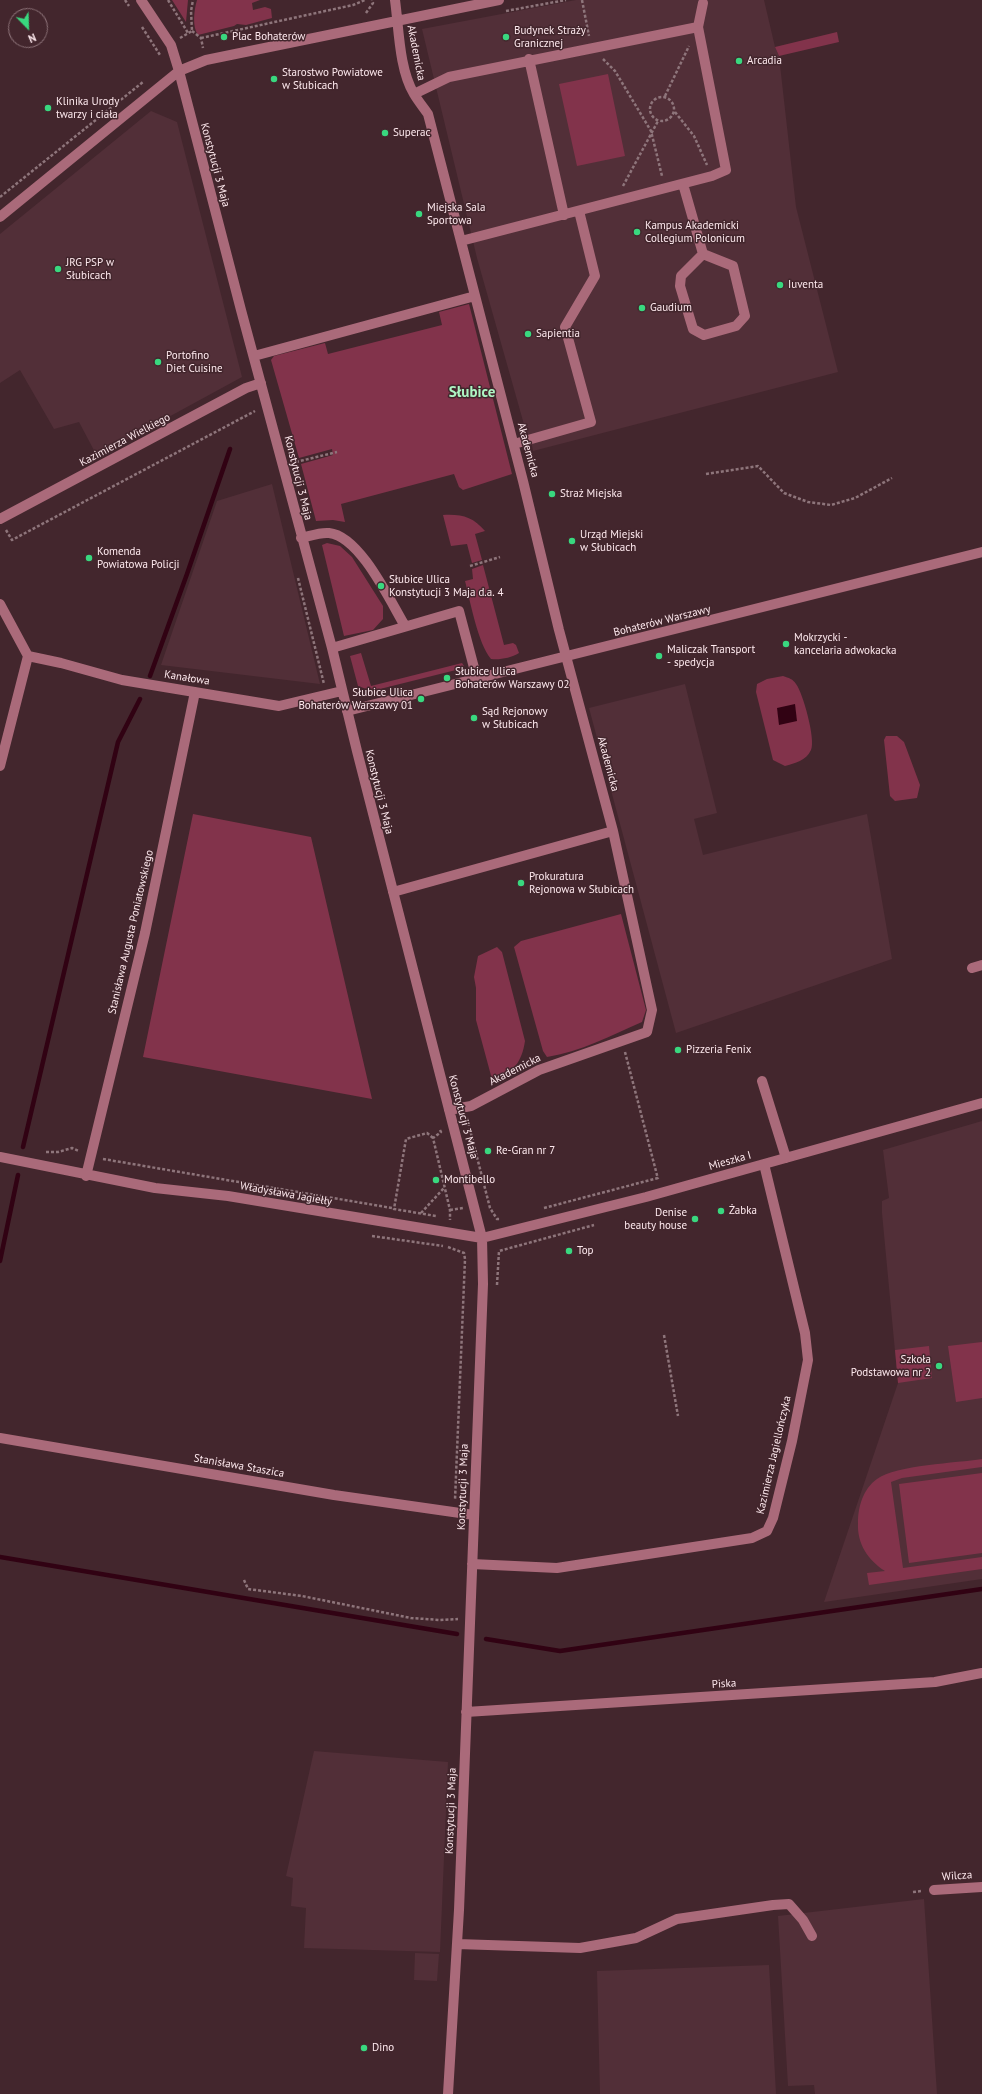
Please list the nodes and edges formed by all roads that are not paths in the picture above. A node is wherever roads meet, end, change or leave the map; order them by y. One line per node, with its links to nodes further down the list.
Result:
1 (141, 0): 8 (street)
2 (395, 0): 5 (street)
3 (499, 0): 5 (street)
4 (703, 3): 6 (street)
5 (398, 20): 8 (street); 9 (street, Akademicka)
6 (698, 27): 7 (street); 10 (street)
7 (529, 60): 9 (street); 12 (street)
8 (179, 71): 13 (street); 17 (street, Konstytucji 3 Maja)
9 (414, 94): 14 (street, Akademicka)
10 (683, 184): 11 (street); 15 (street)
11 (579, 211): 12 (street); 19 (street)
12 (564, 215): 14 (street)
13 (0, 218)
14 (461, 242): 16 (street, Akademicka)
15 (703, 254): 15 (street)
16 (475, 296): 17 (street); 19 (street, Akademicka)
17 (254, 356): 18 (street, Konstytucji 3 Maja)
18 (261, 383): 20 (street, Kazimierza Wielkiego); 21 (street, Konstytucji 3 Maja)
19 (514, 444): 27 (street, Akademicka)
20 (0, 519)
21 (301, 538): 24 (street); 25 (street, Konstytucji 3 Maja)
22 (982, 552): 27 (street, Bohaterów Warszawy)
23 (0, 604): 26 (street)
24 (405, 626): 25 (street); 28 (street)
25 (332, 648): 29 (street, Konstytucji 3 Maja)
26 (28, 656): 30 (street, Kanałowa); 32 (street)
27 (566, 656): 28 (street, Bohaterów Warszawy); 33 (street, Akademicka)
28 (477, 679): 31 (street, Bohaterów Warszawy)
29 (342, 691): 30 (street, Kanałowa); 31 (street, Konstytucji 3 Maja)
30 (195, 692): 41 (street, Stanisława Augusta Poniatowskiego)
31 (347, 711): 34 (street, Konstytucji 3 Maja)
32 (0, 766)
33 (613, 831): 34 (street); 37 (street, Akademicka)
34 (393, 892): 37 (street, Konstytucji 3 Maja)
35 (762, 1081): 39 (street)
36 (982, 1103): 39 (street, Mieszka I)
37 (449, 1110): 42 (street, Konstytucji 3 Maja)
38 (0, 1157): 41 (street, Władysława Jagiełły)
39 (786, 1158): 40 (street, Mieszka I)
40 (764, 1164): 42 (street, Mieszka I); 45 (street, Kazimierza Jagiellończyka)
41 (86, 1176): 42 (street, Władysława Jagiełły)
42 (482, 1238): 44 (street, Konstytucji 3 Maja)
43 (0, 1438): 44 (street, Stanisława Staszica)
44 (474, 1515): 45 (street, Konstytucji 3 Maja)
45 (472, 1564): 47 (street, Konstytucji 3 Maja)
46 (982, 1673): 47 (street, Piska)
47 (466, 1712): 51 (street, Konstytucji 3 Maja)
48 (982, 1887): 49 (street, Wilcza)
49 (934, 1890)
50 (812, 1936): 51 (street)
51 (457, 1944): 52 (street, Konstytucji 3 Maja)
52 (448, 2094)

